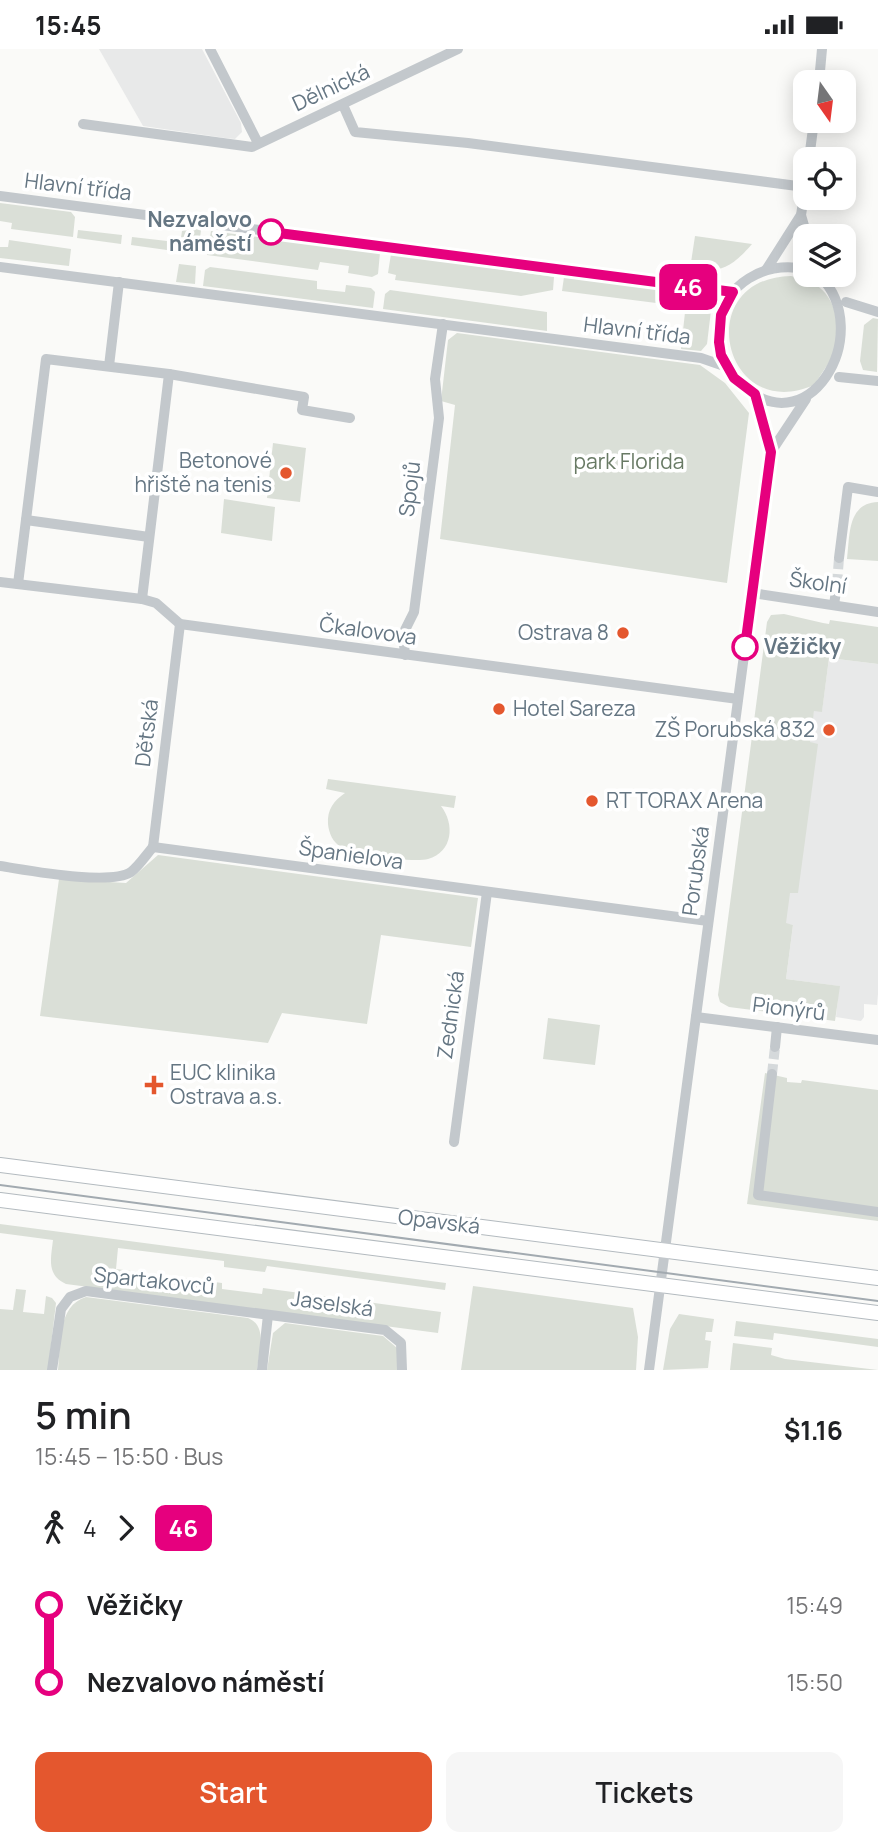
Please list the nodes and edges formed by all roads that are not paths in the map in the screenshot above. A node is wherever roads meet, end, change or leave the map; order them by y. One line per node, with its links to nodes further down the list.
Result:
1 (210, 49): 7 (street)
2 (458, 49): 5 (street, Dělnická)
3 (822, 49): 4 (street)
4 (819, 70)
5 (343, 105): 7 (street, Dělnická); 8 (street)
6 (83, 124): 7 (street)
7 (258, 143)
8 (793, 186)
9 (0, 196): 18 (street, Hlavní třída)
10 (802, 210): 11 (street)
11 (801, 215): 12 (street); 15 (street)
12 (804, 224)
13 (0, 267): 16 (street, Hlavní třída)
14 (793, 268): 15 (street)
15 (766, 270): 18 (street)
16 (120, 282): 21 (street, Hlavní třída); 23 (street)
17 (834, 287): 19 (street)
18 (733, 292): 25 (street)
19 (846, 302): 20 (street); 22 (street)
20 (878, 312)
21 (443, 324): 25 (street, Hlavní třída); 45 (street, Spojů)
22 (854, 327)
23 (108, 366): 26 (street); 34 (street)
24 (846, 366): 27 (street)
25 (727, 367): 29 (street)
26 (169, 373): 31 (street); 35 (street)
27 (839, 377): 28 (street); 30 (street)
28 (878, 381)
29 (755, 394): 30 (street); 32 (street, Porubská)
30 (806, 399): 32 (street)
31 (350, 418)
32 (771, 452): 40 (street, Porubská)
33 (878, 492): 36 (street)
34 (26, 520): 35 (street); 38 (street)
35 (149, 537): 41 (street)
36 (839, 558)
37 (0, 582): 38 (street)
38 (18, 584): 41 (street)
39 (837, 584): 42 (street)
40 (752, 593): 42 (street, Školní); 46 (street, Porubská)
41 (142, 599): 44 (street)
42 (834, 605): 43 (street, Školní)
43 (878, 612)
44 (180, 624): 45 (street, Čkalovova); 47 (street, Dětská)
45 (405, 655): 46 (street, Čkalovova)
46 (738, 699): 50 (street, Porubská)
47 (153, 847): 48 (street); 49 (street, Španielova)
48 (0, 866)
49 (487, 892): 50 (street, Španielova); 56 (street, Zednická)
50 (708, 921): 51 (street, Porubská)
51 (695, 1017): 52 (street, Pionýrů); 60 (street, Porubská)
52 (777, 1027): 53 (street, Pionýrů); 54 (street)
53 (878, 1040)
54 (775, 1047)
55 (772, 1074): 59 (street)
56 (454, 1143)
57 (0, 1165): 60 (main road, Opavská)
58 (0, 1200): 61 (main road, Opavská)
59 (878, 1212)
60 (663, 1251): 61 (street, Porubská); 62 (main road, Opavská)
61 (659, 1279): 63 (main road, Opavská); 68 (street, Porubská)
62 (878, 1279)
63 (878, 1313)
64 (268, 1315): 65 (street, Spartakovců); 66 (street); 67 (street, Jaselská)
65 (52, 1370)
66 (262, 1370)
67 (402, 1370)
68 (649, 1370)

